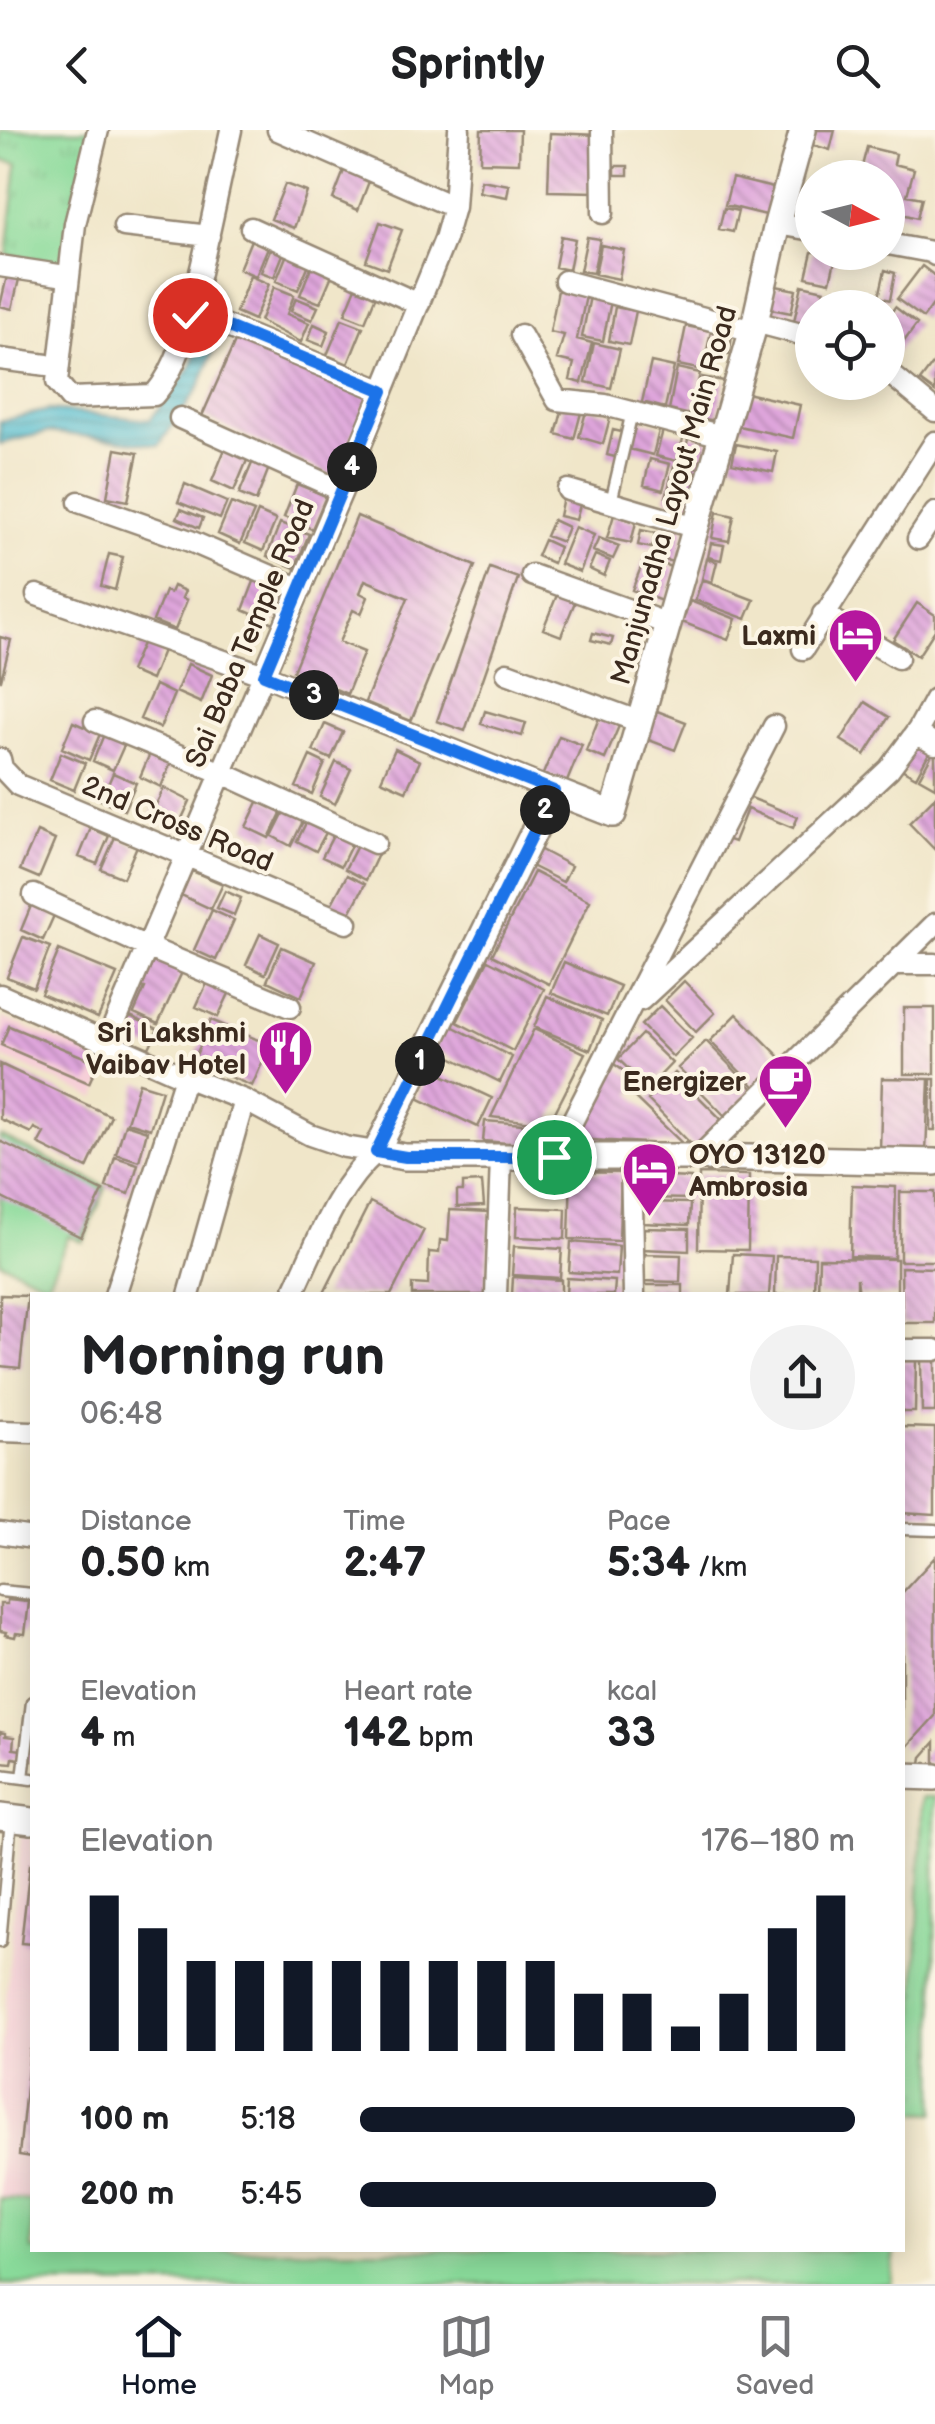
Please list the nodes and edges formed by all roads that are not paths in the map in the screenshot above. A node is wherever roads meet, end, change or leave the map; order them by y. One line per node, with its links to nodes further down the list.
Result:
1 (98, 130): 20 (street)
2 (231, 130): 13 (street)
3 (278, 130): 7 (street)
4 (459, 130): 7 (street, Sai Baba Temple Road)
5 (602, 130): 8 (street)
6 (802, 130): 9 (street, Manjunadha Layout Main Road)
7 (454, 207): 19 (street, Sai Baba Temple Road)
8 (604, 213)
9 (777, 224): 11 (street); 21 (street, Manjunadha Layout Main Road)
10 (124, 226): 13 (street)
11 (795, 227)
12 (251, 228): 19 (street)
13 (209, 236): 20 (street)
14 (905, 246): 15 (street)
15 (934, 250)
16 (0, 266): 17 (street)
17 (59, 275)
18 (565, 281): 21 (street)
19 (419, 304): 27 (street, Sai Baba Temple Road)
20 (190, 315): 27 (street)
21 (754, 326): 22 (street); 31 (street, Manjunadha Layout Main Road)
22 (795, 334)
23 (521, 336): 29 (street)
24 (0, 359): 25 (street)
25 (47, 364)
26 (905, 386): 28 (street)
27 (383, 391): 34 (street, Sai Baba Temple Road)
28 (935, 411)
29 (632, 412): 31 (street); 36 (lane)
30 (180, 418): 34 (street)
31 (722, 436): 38 (street, Manjunadha Layout Main Road)
32 (935, 442): 43 (street)
33 (568, 490): 36 (street)
34 (342, 492): 41 (street, Sai Baba Temple Road)
35 (79, 502): 41 (street)
36 (611, 502): 38 (street)
37 (935, 512): 39 (street)
38 (696, 528): 44 (street, Manjunadha Layout Main Road)
39 (918, 539)
40 (532, 575): 44 (street)
41 (301, 589): 48 (street, Sai Baba Temple Road)
42 (37, 595): 48 (street)
43 (823, 614): 45 (street); 46 (street)
44 (668, 624): 51 (street, Manjunadha Layout Main Road)
45 (803, 649)
46 (898, 658)
47 (507, 674): 51 (street)
48 (264, 675): 55 (street, Sai Baba Temple Road); 56 (street)
49 (935, 699): 53 (street)
50 (94, 721): 55 (street)
51 (640, 722): 56 (street, Manjunadha Layout Main Road)
52 (774, 726): 67 (street)
53 (926, 738): 67 (street)
54 (0, 759): 58 (street, 2nd Cross Road)
55 (222, 772): 57 (street); 58 (street, Sai Baba Temple Road)
56 (554, 791): 71 (street)
57 (375, 843)
58 (186, 857): 60 (street, 2nd Cross Road); 62 (street, Sai Baba Temple Road)
59 (34, 894): 62 (street)
60 (347, 923)
61 (935, 924): 63 (street)
62 (148, 947): 66 (street); 68 (street, Sai Baba Temple Road)
63 (895, 964): 64 (street); 73 (street)
64 (935, 964)
65 (0, 995): 68 (street)
66 (290, 1007)
67 (630, 1010): 72 (street)
68 (107, 1041): 69 (street)
69 (186, 1077): 70 (street); 77 (street)
70 (244, 1100): 71 (street); 78 (street)
71 (376, 1152): 74 (street); 79 (street)
72 (554, 1157): 74 (street); 75 (street)
73 (699, 1157): 75 (street); 76 (street)
74 (501, 1158): 80 (street)
75 (631, 1158): 81 (street)
76 (935, 1162)
77 (116, 1292)
78 (190, 1292)
79 (293, 1292)
80 (496, 1292)
81 (634, 1292)
82 (905, 1350): 83 (street)
83 (935, 1350)
84 (0, 1431): 85 (street)
85 (30, 1432)
86 (905, 1529): 87 (lane)
87 (935, 1530)
88 (0, 1533): 89 (street)
89 (30, 1538)
90 (0, 1590): 91 (lane)
91 (30, 1594)
92 (30, 1740): 96 (lane)
93 (0, 1775): 96 (lane)
94 (905, 1776): 95 (street)
95 (935, 1777)
96 (28, 1778)
97 (14, 1819): 98 (lane)
98 (0, 1942)

